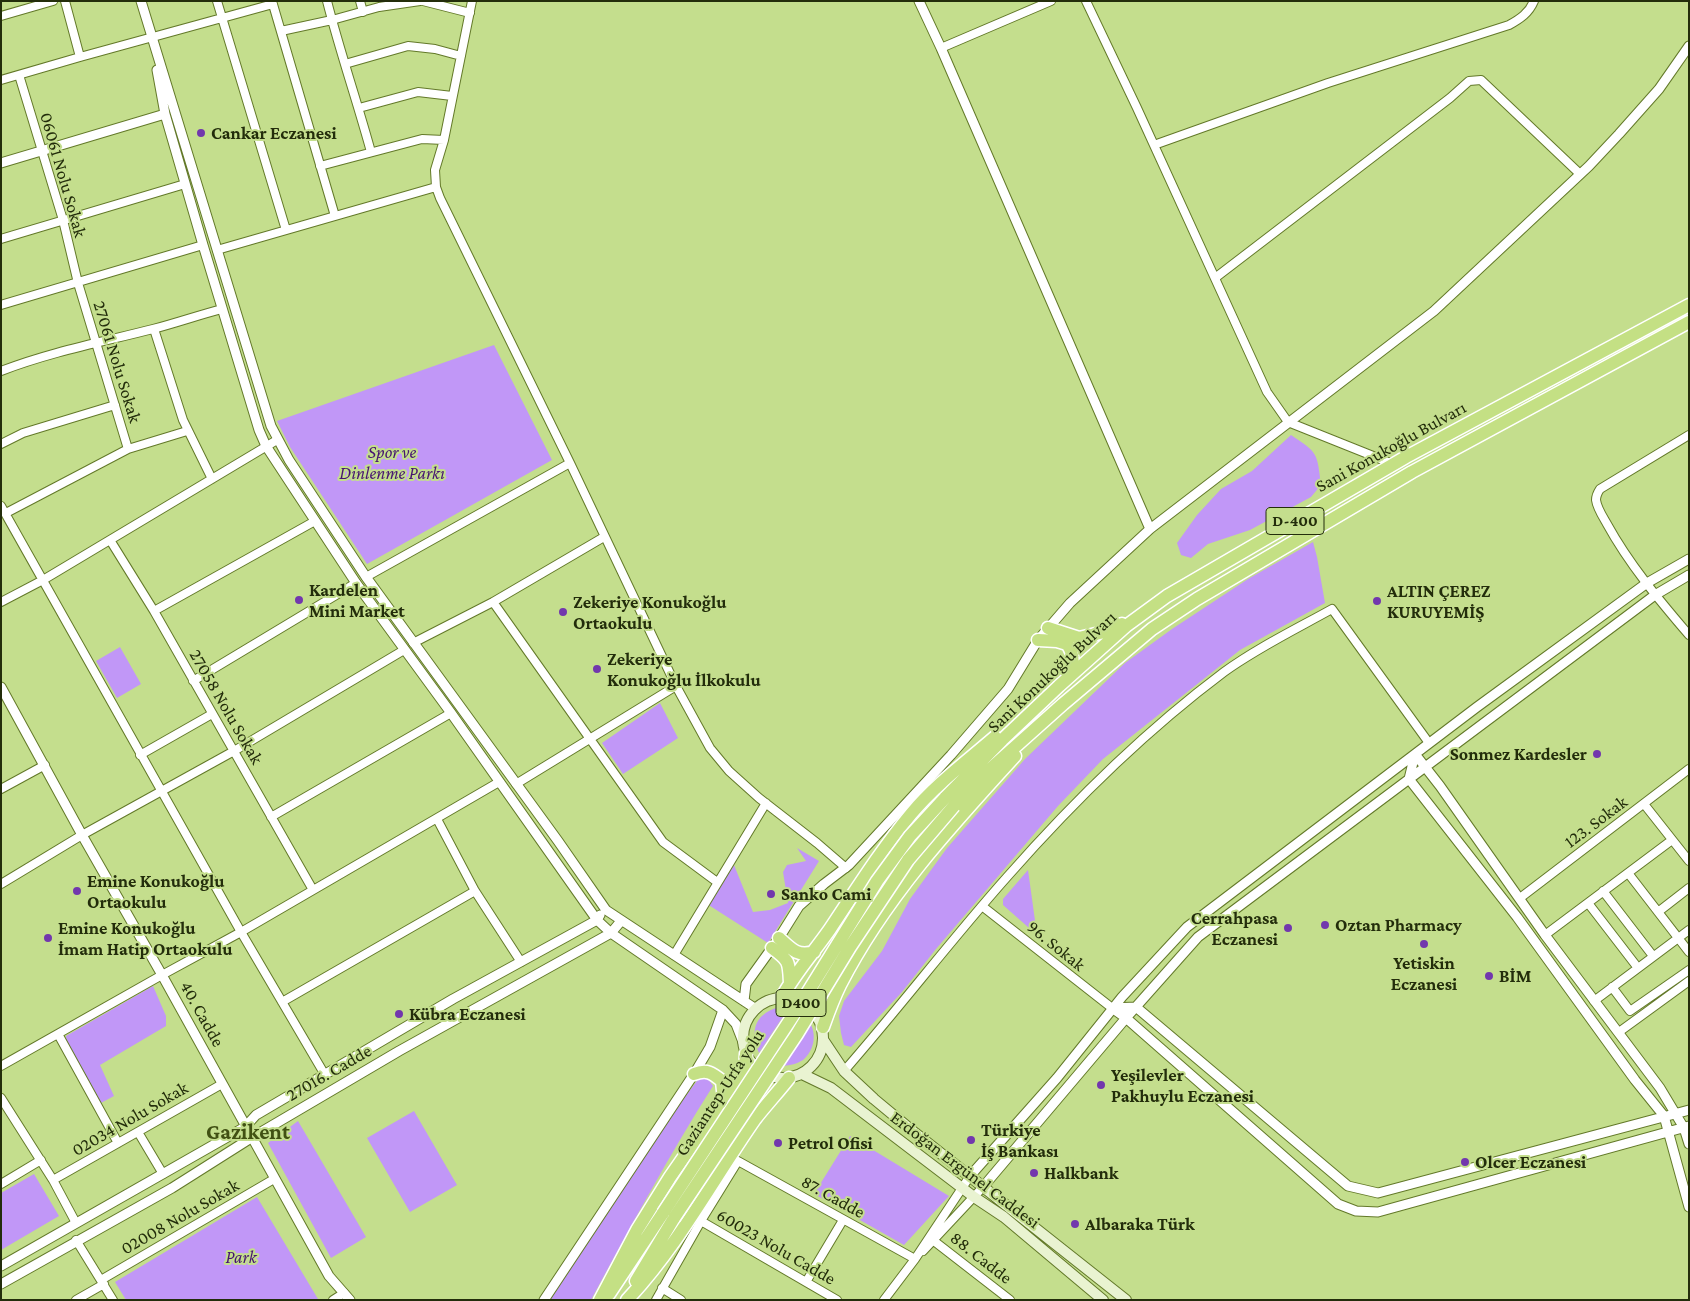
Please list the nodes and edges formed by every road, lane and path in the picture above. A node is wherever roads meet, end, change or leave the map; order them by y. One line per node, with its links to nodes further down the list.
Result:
1 (53, 1): 16 (street)
2 (66, 1): 24 (street)
3 (141, 1): 20 (street)
4 (217, 1): 17 (street)
5 (327, 1): 18 (street)
6 (360, 1): 14 (street)
7 (422, 1): 14 (street); 15 (street)
8 (472, 1): 15 (street)
9 (919, 1): 22 (street)
10 (1051, 1): 22 (street)
11 (1086, 1): 32 (street)
12 (1534, 1): 32 (street)
13 (272, 3): 17 (street); 19 (street)
14 (363, 12): 18 (street)
15 (470, 13): 23 (street)
16 (1, 16)
17 (222, 18): 20 (street); 42 (street)
18 (332, 20): 19 (street); 25 (street)
19 (281, 31): 36 (street)
20 (151, 38): 24 (street); 30 (street); 45 (street)
21 (1689, 46): 37 (street)
22 (941, 48): 68 (street)
23 (461, 56): 25 (street); 28 (street)
24 (80, 57): 26 (street)
25 (344, 64): 29 (street)
26 (18, 75): 27 (street); 33 (street, 06061 Nolu Sokak)
27 (1, 80)
28 (452, 96): 29 (street); 31 (street)
29 (359, 108): 34 (street)
30 (165, 114): 33 (street); 38 (street)
31 (444, 140): 34 (street); 39 (street)
32 (1154, 145): 46 (street)
33 (41, 150): 35 (street); 41 (street, 06061 Nolu Sokak)
34 (370, 152): 36 (street)
35 (1, 164)
36 (320, 166): 40 (street)
37 (1580, 174): 46 (street); 56 (street)
38 (185, 184): 41 (street); 44 (street)
39 (436, 187): 40 (street); 63 (street)
40 (335, 216): 42 (street)
41 (63, 220): 43 (street); 47 (street, 06061 Nolu Sokak)
42 (286, 230): 45 (street)
43 (1, 239)
44 (202, 245): 47 (street); 50 (street)
45 (217, 250): 59 (street)
46 (1216, 278): 56 (street)
47 (78, 283): 48 (street); 53 (street, 27061 Nolu Sokak)
48 (1, 305)
49 (1689, 305): 64 (highway, Sani Konukoğlu Bulvarı / D-400)
50 (222, 309): 52 (street); 61 (street)
51 (1689, 322): 92 (highway, Sani Konukoğlu Bulvarı / D-400)
52 (154, 329): 53 (street); 57 (street)
53 (95, 343): 54 (street); 55 (street, 27061 Nolu Sokak)
54 (1, 371)
55 (115, 405): 60 (street); 62 (street, 27061 Nolu Sokak)
56 (1288, 422): 64 (street); 68 (street)
57 (187, 431): 62 (street); 65 (street)
58 (1689, 435): 76 (street)
59 (277, 440): 61 (street); 73 (street)
60 (1, 444)
61 (266, 446): 65 (street); 67 (street)
62 (128, 449): 66 (street)
63 (570, 463): 69 (street); 73 (street)
64 (1394, 464): 81 (highway, Sani Konukoğlu Bulvarı / D-400)
65 (212, 479): 70 (street)
66 (3, 510): 74 (street)
67 (315, 521): 75 (street); 80 (street)
68 (1150, 529): 82 (street)
69 (604, 537): 79 (street); 89 (street)
70 (110, 540): 74 (street); 80 (street, 27058 Nolu Sokak)
71 (1689, 559): 76 (street)
72 (1689, 575): 77 (street)
73 (366, 578): 85 (street)
74 (43, 580): 78 (street); 99 (street)
75 (356, 583): 86 (street); 88 (street)
76 (1647, 583): 77 (street); 96 (street)
77 (1655, 595): 83 (street); 101 (street)
78 (1, 602)
79 (493, 602): 85 (street); 95 (street)
80 (154, 611): 88 (street, 27058 Nolu Sokak)
81 (1136, 618): 82 (highway); 87 (highway, Sani Konukoğlu Bulvarı / D-400)
82 (1048, 628): 84 (street)
83 (1689, 635)
84 (1038, 640): 87 (highway); 116 (street)
85 (414, 643): 105 (street)
86 (404, 650): 93 (street); 97 (street)
87 (1069, 677): 90 (highway, Sani Konukoğlu Bulvarı / D-400)
88 (193, 681): 94 (street, 27058 Nolu Sokak)
89 (676, 686): 95 (street); 109 (street)
90 (1059, 686): 108 (highway, Sani Konukoğlu Bulvarı / D-400); 137 (highway)
91 (3, 694): 100 (street, 40. Cadde)
92 (1063, 704): 108 (highway, Sani Konukoğlu Bulvarı / D-400); 157 (highway)
93 (451, 713): 104 (street); 111 (street)
94 (212, 714): 97 (street, 27058 Nolu Sokak); 99 (street)
95 (590, 739): 105 (street); 118 (street)
96 (1429, 743): 98 (street); 126 (street)
97 (234, 751): 107 (street); 111 (street, 27058 Nolu Sokak)
98 (1415, 754): 101 (street); 103 (street); 153 (street)
99 (140, 756): 107 (street)
100 (45, 765): 106 (street); 113 (street, 40. Cadde)
101 (1426, 767): 103 (street); 124 (street)
102 (1689, 769): 110 (street, 123. Sokak)
103 (1409, 779): 152 (street); 176 (street)
104 (499, 782): 112 (street); 129 (street)
105 (516, 784): 127 (street)
106 (1, 790)
107 (161, 792): 113 (street); 132 (street)
108 (950, 802): 194 (highway, Gaziantep-Urfa yolu / D400, bridge)
109 (766, 803): 116 (street); 118 (street)
110 (1644, 804): 114 (street); 124 (street, 123. Sokak)
111 (271, 817): 121 (street, 27058 Nolu Sokak)
112 (437, 819): 121 (street); 122 (street)
113 (82, 835): 119 (street); 144 (street, 40. Cadde)
114 (1672, 840): 115 (street); 117 (street)
115 (1689, 861)
116 (846, 868): 136 (street)
117 (1628, 873): 123 (street); 128 (street)
118 (717, 882): 139 (street)
119 (1, 884)
120 (1689, 888): 128 (street)
121 (313, 890): 132 (street)
122 (475, 891): 141 (street); 151 (street)
123 (1604, 891): 125 (street); 140 (street)
124 (1520, 898): 134 (street)
125 (1588, 903): 134 (street); 142 (street)
126 (982, 906): 153 (street, 96. Sokak); 164 (street)
127 (606, 910): 129 (street, 27016. Cadde); 130 (street)
128 (1658, 912): 135 (street)
129 (597, 920): 133 (street); 141 (street, 27016. Cadde)
130 (621, 921): 133 (street, 27016. Cadde); 139 (street)
131 (1689, 930): 135 (street)
132 (240, 932): 144 (street); 151 (street)
133 (611, 933): 155 (street); 181 (street, 27016. Cadde)
134 (1545, 935): 150 (street)
135 (1678, 938): 138 (street); 140 (street)
136 (776, 943): 137 (highway); 146 (highway); 149 (street)
137 (814, 952): 146 (highway)
138 (1689, 952)
139 (674, 955): 149 (street)
140 (1653, 956): 142 (street)
141 (521, 962): 167 (street, 27016. Cadde)
142 (1638, 968): 147 (street)
143 (1689, 970): 147 (street)
144 (162, 975): 159 (street); 169 (street, 40. Cadde)
145 (1689, 981): 158 (street)
146 (790, 984): 148 (highway)
147 (1612, 987): 150 (street)
148 (782, 997): 154 (main road); 157 (main road)
149 (744, 1001): 154 (street)
150 (1594, 1001): 158 (street)
151 (282, 1002): 167 (street)
152 (1136, 1007): 153 (street); 156 (street); 176 (street)
153 (1112, 1008): 156 (street); 172 (street)
154 (756, 1009): 161 (main road)
155 (723, 1010): 161 (street); 165 (street)
156 (1126, 1018): 174 (street); 180 (street)
157 (823, 1027): 160 (main road)
158 (1619, 1032): 175 (street)
159 (58, 1034): 163 (street); 182 (street)
160 (824, 1041): 164 (main road); 166 (main road)
161 (743, 1042): 162 (main road)
162 (746, 1054): 168 (main road); 171 (highway)
163 (1, 1066)
164 (844, 1071): 186 (main road)
165 (694, 1074): 171 (highway); 212 (street)
166 (802, 1074): 168 (main road); 191 (main road, Erdoğan Ergünel Caddesi)
167 (325, 1075): 177 (street, 27016. Cadde)
168 (789, 1078): 215 (highway)
169 (222, 1084): 177 (street, 40. Cadde); 179 (street, 02034 Nolu Sokak)
170 (1, 1098): 184 (street)
171 (724, 1102): 213 (highway)
172 (1033, 1104): 174 (street); 186 (street)
173 (1689, 1110): 175 (street)
174 (1045, 1114): 190 (street)
175 (1676, 1114): 176 (street); 178 (street)
176 (1664, 1116): 180 (street)
177 (246, 1127): 181 (street, 40. Cadde); 185 (street, 27016. Cadde)
178 (1686, 1127): 180 (street); 183 (street)
179 (138, 1132): 182 (street, 02034 Nolu Sokak); 185 (street)
180 (1669, 1132): 193 (street)
181 (251, 1138): 187 (street, 40. Cadde); 198 (street, 27016. Cadde)
182 (118, 1143): 188 (street, 02034 Nolu Sokak)
183 (1689, 1144)
184 (40, 1160): 188 (street); 189 (street)
185 (163, 1174): 197 (street, 27016. Cadde)
186 (970, 1176): 190 (main road); 191 (street)
187 (274, 1179): 202 (street, 02008 Nolu Sokak); 207 (street, 40. Cadde)
188 (53, 1180): 197 (street)
189 (1, 1184)
190 (983, 1187): 192 (street); 205 (main road)
191 (963, 1188): 192 (main road, Erdoğan Ergünel Caddesi); 200 (street)
192 (974, 1197): 199 (street); 208 (main road, Erdoğan Ergünel Caddesi)
193 (1689, 1207)
194 (669, 1215): 214 (highway, D400); 215 (highway, D400)
195 (843, 1220): 196 (street, 87. Cadde); 200 (street, 87. Cadde); 203 (street)
196 (701, 1221): 203 (street, 60023 Nolu Cadde); 206 (street)
197 (76, 1223): 201 (street, 27016. Cadde)
198 (76, 1240): 202 (street); 204 (street, 27016. Cadde)
199 (934, 1240): 200 (street); 220 (street, 88. Cadde)
200 (915, 1259): 219 (street)
201 (1, 1266)
202 (102, 1282): 209 (street, 02008 Nolu Sokak); 210 (street)
203 (806, 1282): 218 (street, 60023 Nolu Cadde)
204 (1, 1284)
205 (1106, 1284): 208 (main road); 221 (main road)
206 (662, 1288): 216 (street); 217 (street)
207 (347, 1296): 211 (street)
208 (1100, 1297)
209 (76, 1300)
210 (113, 1300)
211 (333, 1300)
212 (544, 1300)
213 (600, 1300)
214 (605, 1300)
215 (626, 1300)
216 (656, 1300)
217 (681, 1300)
218 (837, 1300)
219 (884, 1300)
220 (1010, 1300)
221 (1126, 1300)

